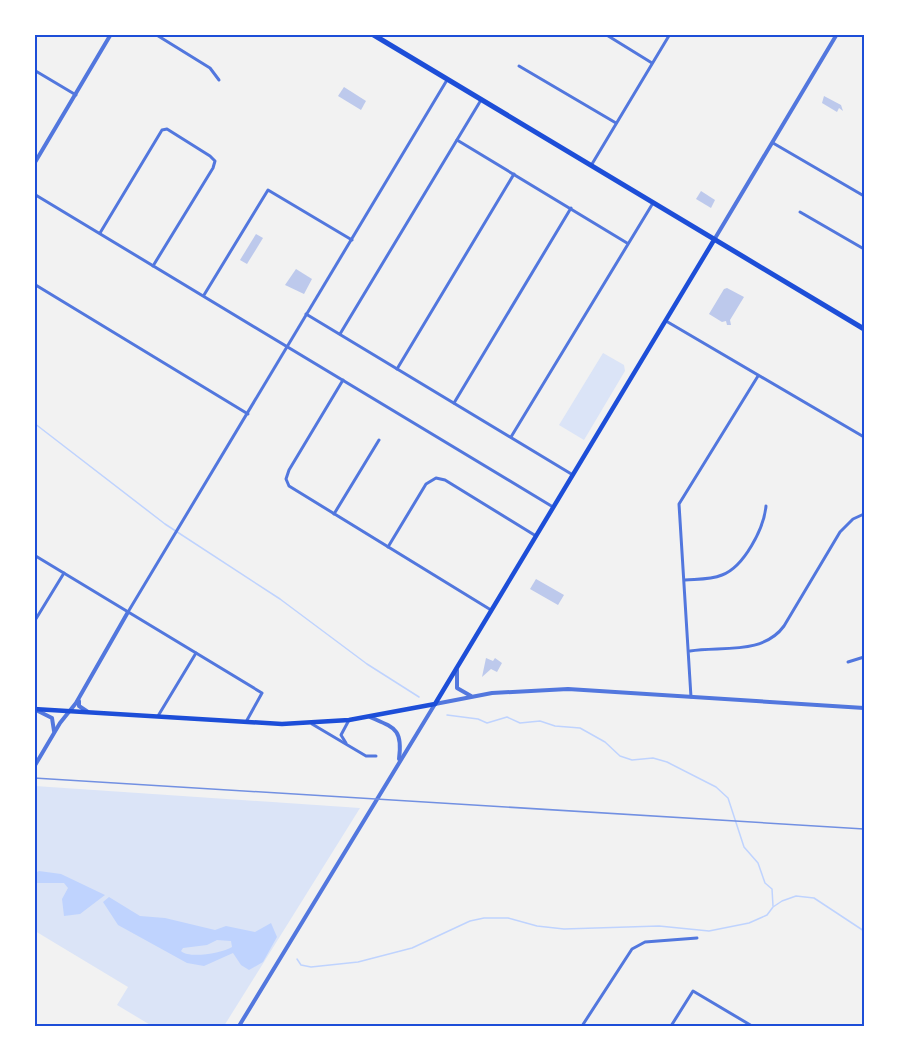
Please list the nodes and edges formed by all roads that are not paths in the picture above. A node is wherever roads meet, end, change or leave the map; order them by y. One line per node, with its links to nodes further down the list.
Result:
1 (155, 34): 10 (street)
2 (372, 34): 11 (main road)
3 (605, 34): 7 (street)
4 (670, 34): 7 (street)
5 (837, 34): 16 (street)
6 (110, 35): 12 (street)
7 (652, 63): 14 (street)
8 (519, 66): 14 (street)
9 (34, 70): 12 (street)
10 (219, 80)
11 (447, 80): 13 (main road); 28 (street)
12 (76, 95): 18 (street)
13 (481, 100): 15 (street); 20 (main road)
14 (616, 123): 20 (street)
15 (457, 140): 21 (street); 38 (street)
16 (773, 143): 23 (street); 29 (street)
17 (34, 151): 18 (street)
18 (40, 154): 19 (street)
19 (34, 164)
20 (591, 166): 24 (main road)
21 (514, 174): 25 (street); 40 (street)
22 (34, 194): 27 (street)
23 (864, 196)
24 (653, 203): 29 (main road); 30 (street)
25 (571, 208): 30 (street); 43 (street)
26 (800, 212): 31 (street)
27 (100, 233): 32 (street); 32 (street)
28 (352, 240): 34 (street); 35 (street)
29 (714, 240): 36 (main road); 37 (main road)
30 (628, 244): 45 (street)
31 (864, 249)
32 (153, 266): 34 (street)
33 (34, 284): 44 (street)
34 (204, 296): 39 (street)
35 (306, 314): 38 (street); 39 (street)
36 (666, 321): 41 (street); 48 (main road)
37 (864, 329)
38 (340, 334): 40 (street)
39 (287, 346): 42 (street); 44 (street)
40 (397, 369): 43 (street)
41 (758, 376): 46 (street); 57 (street)
42 (343, 380): 50 (street); 51 (street)
43 (454, 403): 45 (street)
44 (248, 414): 59 (street)
45 (511, 437): 48 (street)
46 (864, 437)
47 (379, 440): 51 (street)
48 (573, 475): 50 (main road)
49 (766, 506): 57 (street)
50 (553, 507): 53 (main road)
51 (334, 514): 54 (street)
52 (864, 514): 61 (street)
53 (536, 536): 54 (street); 58 (main road)
54 (388, 547): 58 (street)
55 (34, 555): 56 (street)
56 (64, 573): 59 (street); 60 (street)
57 (685, 580): 61 (street)
58 (491, 610): 65 (main road)
59 (128, 612): 62 (street); 66 (street)
60 (34, 622)
61 (690, 651): 68 (street)
62 (196, 652): 74 (street); 77 (street)
63 (864, 657): 64 (street)
64 (848, 662)
65 (457, 670): 67 (street); 69 (main road)
66 (80, 695): 72 (street); 73 (street)
67 (472, 696): 68 (street); 69 (street)
68 (691, 696): 70 (street)
69 (435, 704): 75 (main road); 82 (street)
70 (864, 708)
71 (35, 710): 72 (main road); 79 (street)
72 (69, 712): 73 (main road); 79 (street)
73 (89, 713): 74 (main road)
74 (157, 717): 77 (main road)
75 (370, 717): 76 (main road); 82 (street)
76 (349, 720): 78 (main road); 80 (street)
77 (246, 722): 78 (main road)
78 (311, 723): 80 (street)
79 (53, 734): 83 (street)
80 (347, 744): 81 (street)
81 (376, 756)
82 (398, 762): 85 (street)
83 (34, 767)
84 (696, 938): 86 (street)
85 (239, 1026)
86 (582, 1026)
87 (671, 1026): 88 (street)
88 (750, 1026)

